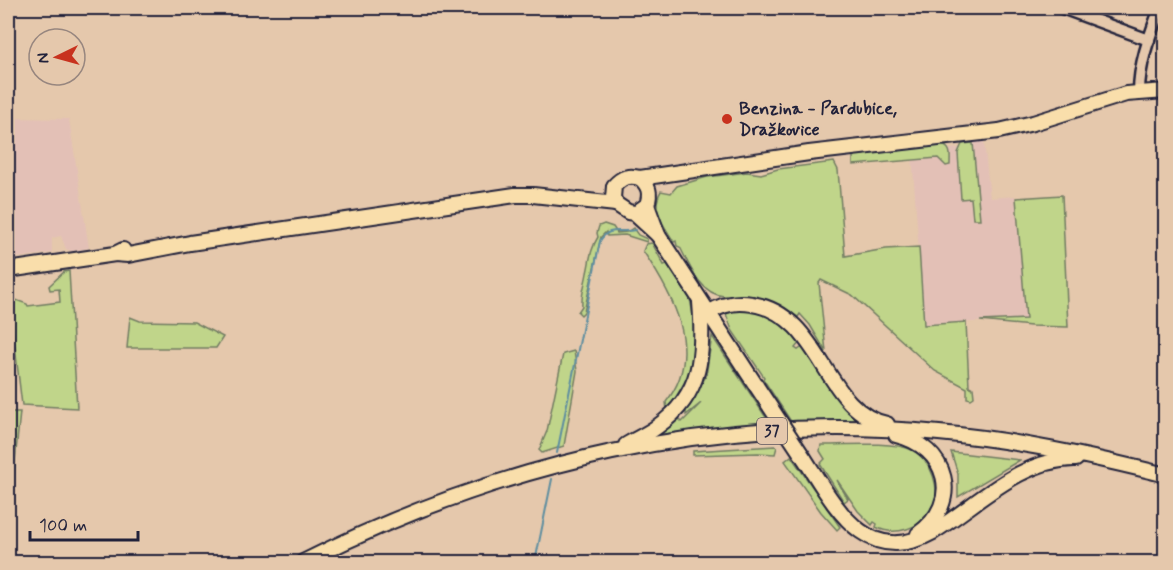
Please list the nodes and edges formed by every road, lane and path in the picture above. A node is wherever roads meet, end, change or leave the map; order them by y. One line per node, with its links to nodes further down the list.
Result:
1 (1062, 8): 3 (street)
2 (1160, 8): 3 (street)
3 (1149, 40): 5 (street)
4 (1166, 91): 5 (main road)
5 (1139, 92): 6 (main road)
6 (671, 173): 7 (main road); 8 (main road)
7 (639, 178): 8 (main road); 9 (main road)
8 (649, 190): 10 (main road)
9 (614, 198): 11 (main road); 13 (main road)
10 (647, 205): 11 (main road); 12 (main road)
11 (634, 213): 12 (main road)
12 (658, 236): 16 (main road)
13 (190, 243): 14 (main road); 14 (main road)
14 (116, 254): 15 (main road)
15 (8, 270)
16 (700, 300): 17 (main road); 20 (main road)
17 (708, 313): 19 (main road); 23 (main road, bridge)
18 (863, 429): 19 (main road, 37); 20 (main road, 37); 23 (main road)
19 (922, 431): 21 (main road, 37)
20 (615, 451): 24 (main road, 37)
21 (1108, 460): 22 (main road, 37); 23 (main road)
22 (1166, 475)
23 (900, 542)
24 (303, 562)

